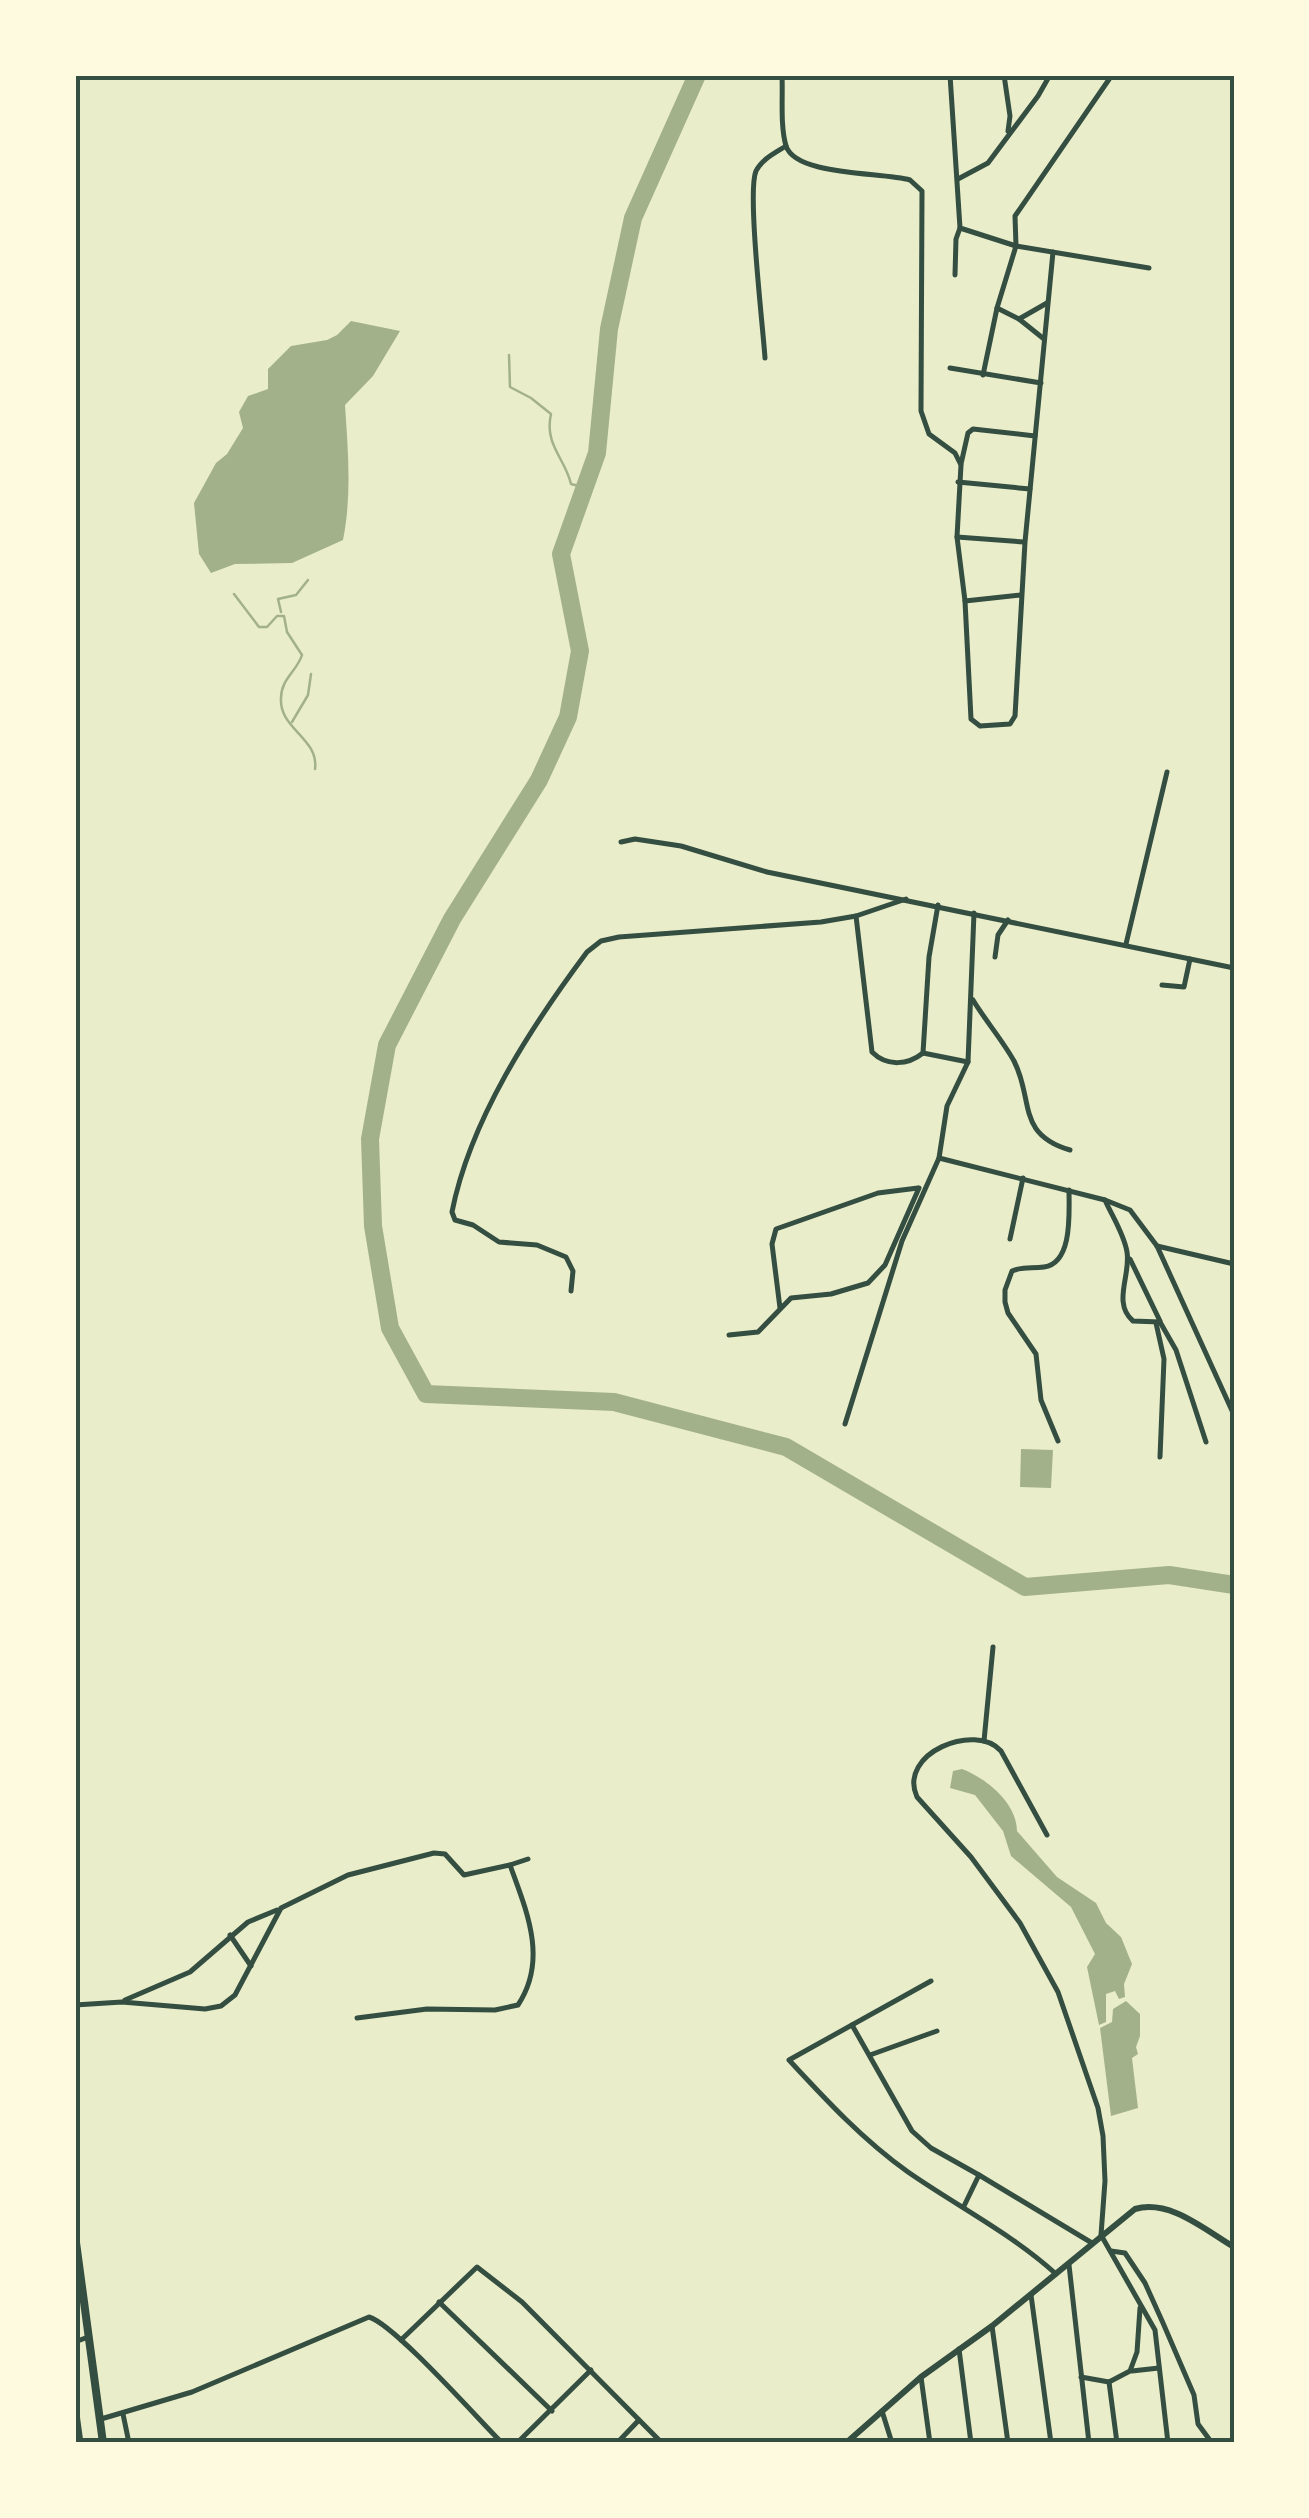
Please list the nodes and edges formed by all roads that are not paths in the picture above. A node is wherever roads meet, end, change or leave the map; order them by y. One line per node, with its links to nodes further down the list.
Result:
1 (782, 75): 7 (street)
2 (950, 75): 8 (street)
3 (1004, 75): 6 (street)
4 (1050, 75): 6 (street)
5 (1112, 75): 10 (street)
6 (1008, 133): 8 (street)
7 (786, 146): 18 (street); 23 (street)
8 (958, 179): 9 (street)
9 (960, 228): 10 (street); 13 (street)
10 (1016, 246): 11 (street); 15 (street)
11 (1052, 252): 12 (street); 14 (street)
12 (1150, 268)
13 (955, 275)
14 (1048, 303): 16 (street); 17 (street)
15 (996, 308): 16 (street); 20 (street)
16 (1019, 319): 17 (street)
17 (1045, 340): 21 (street)
18 (765, 358)
19 (950, 368): 20 (street)
20 (983, 375): 21 (street)
21 (1041, 383): 22 (street)
22 (1035, 436): 23 (street); 25 (street)
23 (960, 465): 24 (street)
24 (958, 482): 25 (street); 26 (street)
25 (1030, 489): 27 (street)
26 (958, 537): 27 (street); 29 (street)
27 (1025, 542): 28 (street)
28 (1022, 595): 29 (street); 29 (street)
29 (965, 601)
30 (1167, 772): 37 (street)
31 (620, 842): 32 (street)
32 (906, 899): 33 (street); 35 (street)
33 (938, 906): 34 (street); 43 (street)
34 (974, 913): 36 (street); 42 (street)
35 (856, 916): 43 (street); 55 (street)
36 (1008, 920): 37 (street); 38 (street)
37 (1126, 944): 39 (street)
38 (995, 957)
39 (1190, 959): 40 (street); 41 (street)
40 (1234, 968)
41 (1162, 985)
42 (972, 997): 44 (street); 45 (street)
43 (923, 1053): 44 (street)
44 (968, 1062): 46 (street)
45 (1070, 1150)
46 (938, 1158): 47 (street); 48 (street)
47 (1023, 1178): 49 (street); 51 (street)
48 (923, 1189): 56 (street); 56 (street); 60 (street)
49 (1068, 1190): 50 (street); 61 (street)
50 (1104, 1200): 52 (street); 53 (street)
51 (1010, 1239)
52 (1157, 1246): 54 (street); 59 (street)
53 (1128, 1256): 57 (street); 57 (street)
54 (1234, 1264)
55 (571, 1291)
56 (780, 1310): 58 (street)
57 (1158, 1322): 62 (street); 63 (street)
58 (729, 1336)
59 (1234, 1415)
60 (845, 1424)
61 (1058, 1441)
62 (1206, 1442)
63 (1160, 1457)
64 (994, 1648): 65 (street)
65 (984, 1741): 66 (street); 84 (street)
66 (1047, 1835)
67 (528, 1859): 68 (street)
68 (510, 1866): 69 (street); 75 (street)
69 (281, 1908): 70 (street); 71 (street)
70 (230, 1935): 71 (street); 73 (street)
71 (251, 1966): 73 (street)
72 (931, 1980): 76 (street)
73 (122, 2002): 74 (street)
74 (75, 2006)
75 (357, 2018)
76 (852, 2025): 78 (street); 79 (street)
77 (937, 2032): 79 (street)
78 (802, 2052): 80 (street); 80 (street)
79 (870, 2055): 81 (street)
80 (798, 2070): 82 (street)
81 (979, 2175): 82 (street); 85 (street)
82 (964, 2206): 89 (street)
83 (75, 2235): 94 (main road)
84 (1101, 2235): 85 (main road); 86 (main road); 87 (street)
85 (1092, 2243): 88 (main road)
86 (1234, 2247)
87 (1110, 2251): 92 (street); 127 (street)
88 (1068, 2265): 89 (main road); 102 (street)
89 (1056, 2274): 90 (main road)
90 (1031, 2295): 93 (main road); 123 (street)
91 (438, 2302): 95 (street); 99 (street); 105 (street)
92 (1140, 2305): 98 (street); 100 (street)
93 (992, 2326): 97 (main road); 122 (street)
94 (88, 2337): 96 (street); 108 (main road)
95 (402, 2340): 107 (street); 114 (street)
96 (75, 2342)
97 (959, 2349): 101 (main road); 121 (street)
98 (1159, 2368): 100 (street); 126 (street)
99 (591, 2370): 105 (street); 109 (street)
100 (1130, 2371): 103 (street)
101 (921, 2377): 106 (main road); 120 (street)
102 (1081, 2378): 103 (street); 124 (street)
103 (1110, 2382): 125 (street)
104 (75, 2398): 111 (street)
105 (552, 2410): 115 (street)
106 (882, 2410): 110 (main road); 119 (street)
107 (123, 2414): 108 (street); 113 (street)
108 (100, 2420): 112 (main road)
109 (639, 2420): 116 (street); 117 (street)
110 (856, 2439): 118 (main road)
111 (80, 2443)
112 (103, 2443)
113 (129, 2443)
114 (502, 2443)
115 (517, 2443)
116 (617, 2443)
117 (662, 2443)
118 (846, 2443)
119 (892, 2443)
120 (930, 2443)
121 (971, 2443)
122 (1008, 2443)
123 (1051, 2443)
124 (1088, 2443)
125 (1118, 2443)
126 (1168, 2443)
127 (1212, 2443)

